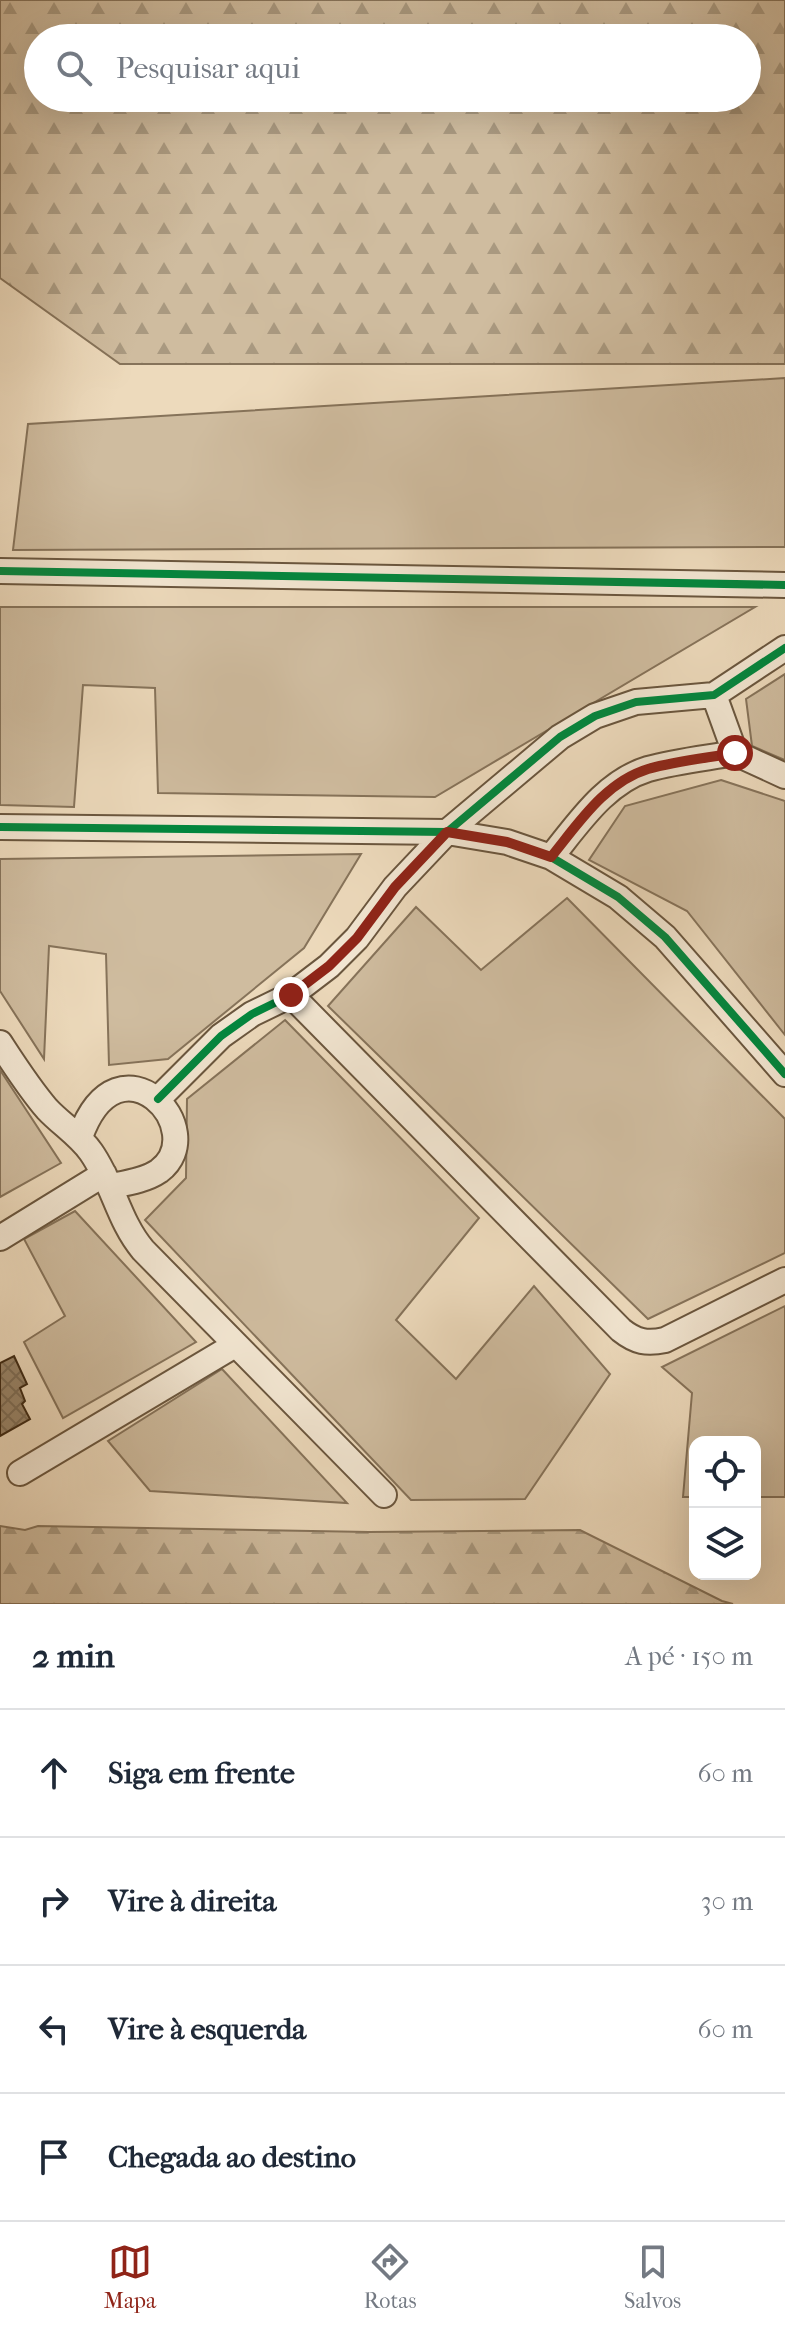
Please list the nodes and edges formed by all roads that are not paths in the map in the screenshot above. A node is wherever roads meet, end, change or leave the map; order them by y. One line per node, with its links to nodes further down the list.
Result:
1 (0, 571): 2 (street)
2 (785, 585)
3 (785, 648): 4 (street)
4 (714, 695): 5 (street); 8 (street)
5 (735, 753): 6 (street); 9 (street)
6 (785, 776)
7 (0, 827): 8 (street)
8 (447, 832): 9 (street); 10 (street)
9 (551, 857): 12 (street)
10 (291, 995): 13 (street); 17 (street)
11 (0, 1043): 14 (street)
12 (785, 1074)
13 (158, 1099): 14 (street); 15 (street)
14 (80, 1137): 15 (street)
15 (108, 1180): 16 (street); 18 (street)
16 (0, 1238)
17 (785, 1280)
18 (235, 1345): 19 (street); 20 (street)
19 (20, 1473)
20 (384, 1495)

